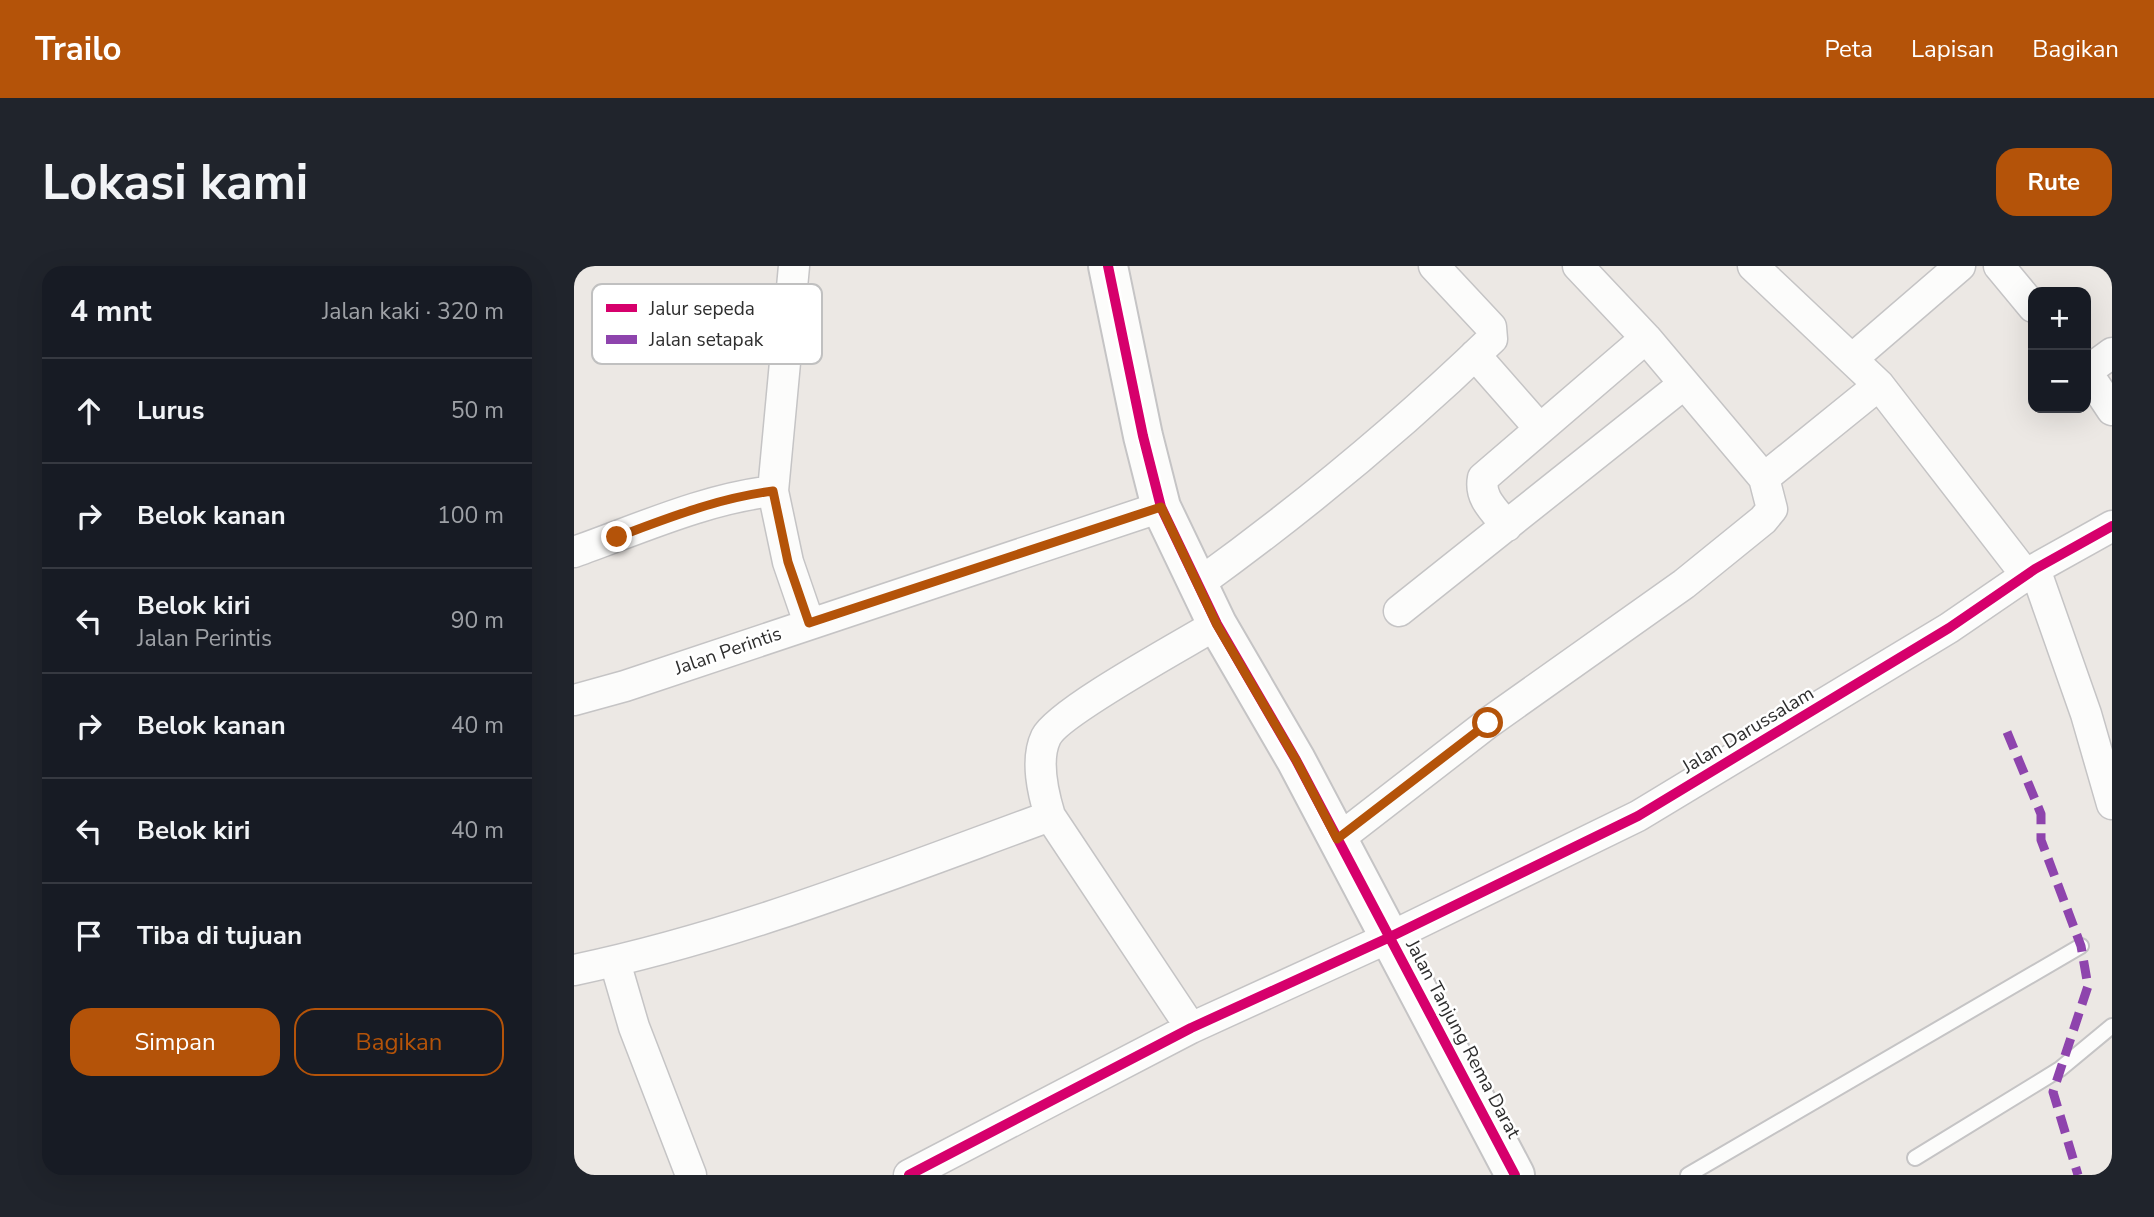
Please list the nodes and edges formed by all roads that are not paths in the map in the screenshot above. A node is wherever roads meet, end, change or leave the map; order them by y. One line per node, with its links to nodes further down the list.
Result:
1 (794, 266): 8 (street)
2 (1108, 266): 23 (street, Jalan Tanjung Rema Darat)
3 (1434, 266): 12 (street)
4 (1578, 266): 10 (street)
5 (1753, 266): 13 (street)
6 (1960, 266): 13 (street)
7 (1999, 266): 9 (street)
8 (792, 284)
9 (2028, 301)
10 (1646, 338): 17 (street); 20 (street)
11 (2112, 353): 15 (street)
12 (1475, 355): 20 (street); 28 (street)
13 (1852, 359): 18 (street)
14 (785, 364): 22 (street)
15 (2091, 368)
16 (2091, 379): 19 (street)
17 (1684, 384): 21 (street); 24 (street)
18 (1880, 385): 21 (street); 27 (street)
19 (2112, 410)
20 (1540, 429): 24 (street)
21 (1763, 478): 35 (street)
22 (773, 491): 26 (street); 30 (street)
23 (1161, 507): 28 (street, Jalan Tanjung Rema Darat); 30 (street, Jalan Perintis)
24 (1507, 526): 29 (street)
25 (2112, 526): 27 (street, Jalan Darussalam)
26 (574, 552)
27 (2031, 572): 33 (street); 36 (street, Jalan Darussalam)
28 (1198, 584): 31 (street, Jalan Tanjung Rema Darat)
29 (1399, 611)
30 (809, 623): 32 (street, Jalan Perintis)
31 (1217, 625): 34 (street); 35 (street, Jalan Tanjung Rema Darat)
32 (574, 699)
33 (2112, 804)
34 (1050, 816): 38 (street); 41 (street)
35 (1337, 839): 36 (street, Jalan Tanjung Rema Darat)
36 (1388, 938): 41 (street, Jalan Darussalam); 45 (street, Jalan Tanjung Rema Darat)
37 (2081, 946): 46 (lane)
38 (614, 962): 39 (street); 43 (street)
39 (574, 970)
40 (2112, 1026): 42 (lane)
41 (1191, 1028): 44 (street, Jalan Darussalam)
42 (1915, 1158)
43 (691, 1175)
44 (908, 1175)
45 (1515, 1175)
46 (1688, 1175)

